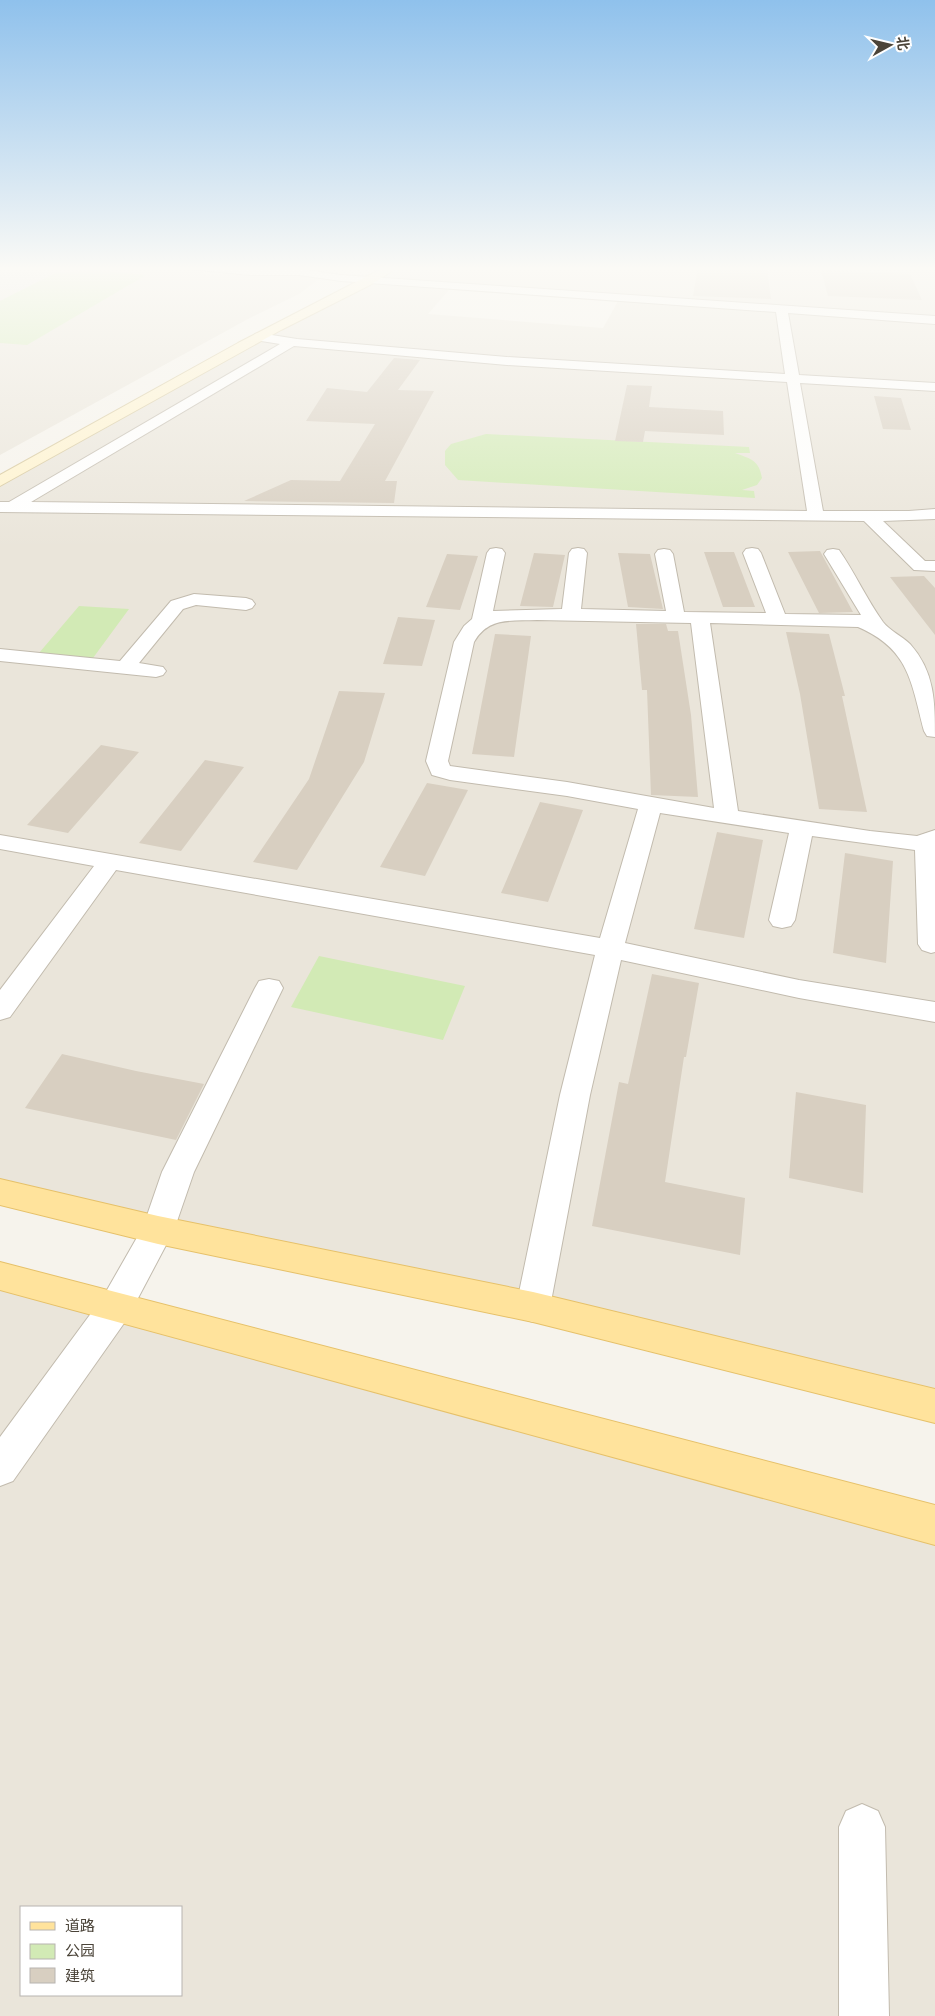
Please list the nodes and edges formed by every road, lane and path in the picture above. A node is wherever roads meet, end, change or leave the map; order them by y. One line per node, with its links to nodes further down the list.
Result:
1 (217, 360): 7 (street)
2 (261, 360): 8 (street)
3 (508, 360): 5 (street)
4 (789, 360): 5 (street)
5 (792, 378): 6 (street); 10 (street)
6 (935, 387)
7 (0, 481)
8 (4, 510): 10 (street)
9 (935, 514): 11 (street)
10 (816, 516): 11 (street)
11 (868, 516): 17 (street)
12 (578, 552): 19 (street)
13 (496, 553): 23 (street)
14 (752, 553): 22 (street)
15 (664, 554): 20 (street)
16 (833, 554): 24 (street)
17 (935, 566)
18 (246, 604): 26 (street)
19 (571, 615): 20 (street); 23 (street)
20 (676, 618): 21 (street)
21 (700, 618): 22 (street); 30 (street)
22 (778, 619): 24 (street)
23 (481, 622): 29 (street)
24 (877, 627): 28 (street)
25 (0, 655): 26 (street)
26 (125, 668): 27 (street)
27 (156, 672)
28 (935, 731)
29 (651, 805): 30 (street); 37 (street)
30 (727, 817): 31 (street)
31 (802, 828): 32 (street); 35 (street)
32 (931, 839): 36 (street)
33 (0, 842): 34 (street)
34 (109, 862): 37 (street); 39 (street)
35 (782, 920)
36 (930, 944)
37 (610, 949): 40 (street); 44 (street)
38 (270, 988): 42 (street)
39 (0, 1010)
40 (935, 1012)
41 (0, 1192): 42 (main road)
42 (158, 1230): 44 (main road); 45 (street)
43 (0, 1276): 45 (main road)
44 (533, 1307): 46 (main road)
45 (115, 1308): 47 (street); 48 (main road)
46 (935, 1406)
47 (0, 1468)
48 (935, 1525)
49 (862, 1828): 50 (street)
50 (864, 2016)

